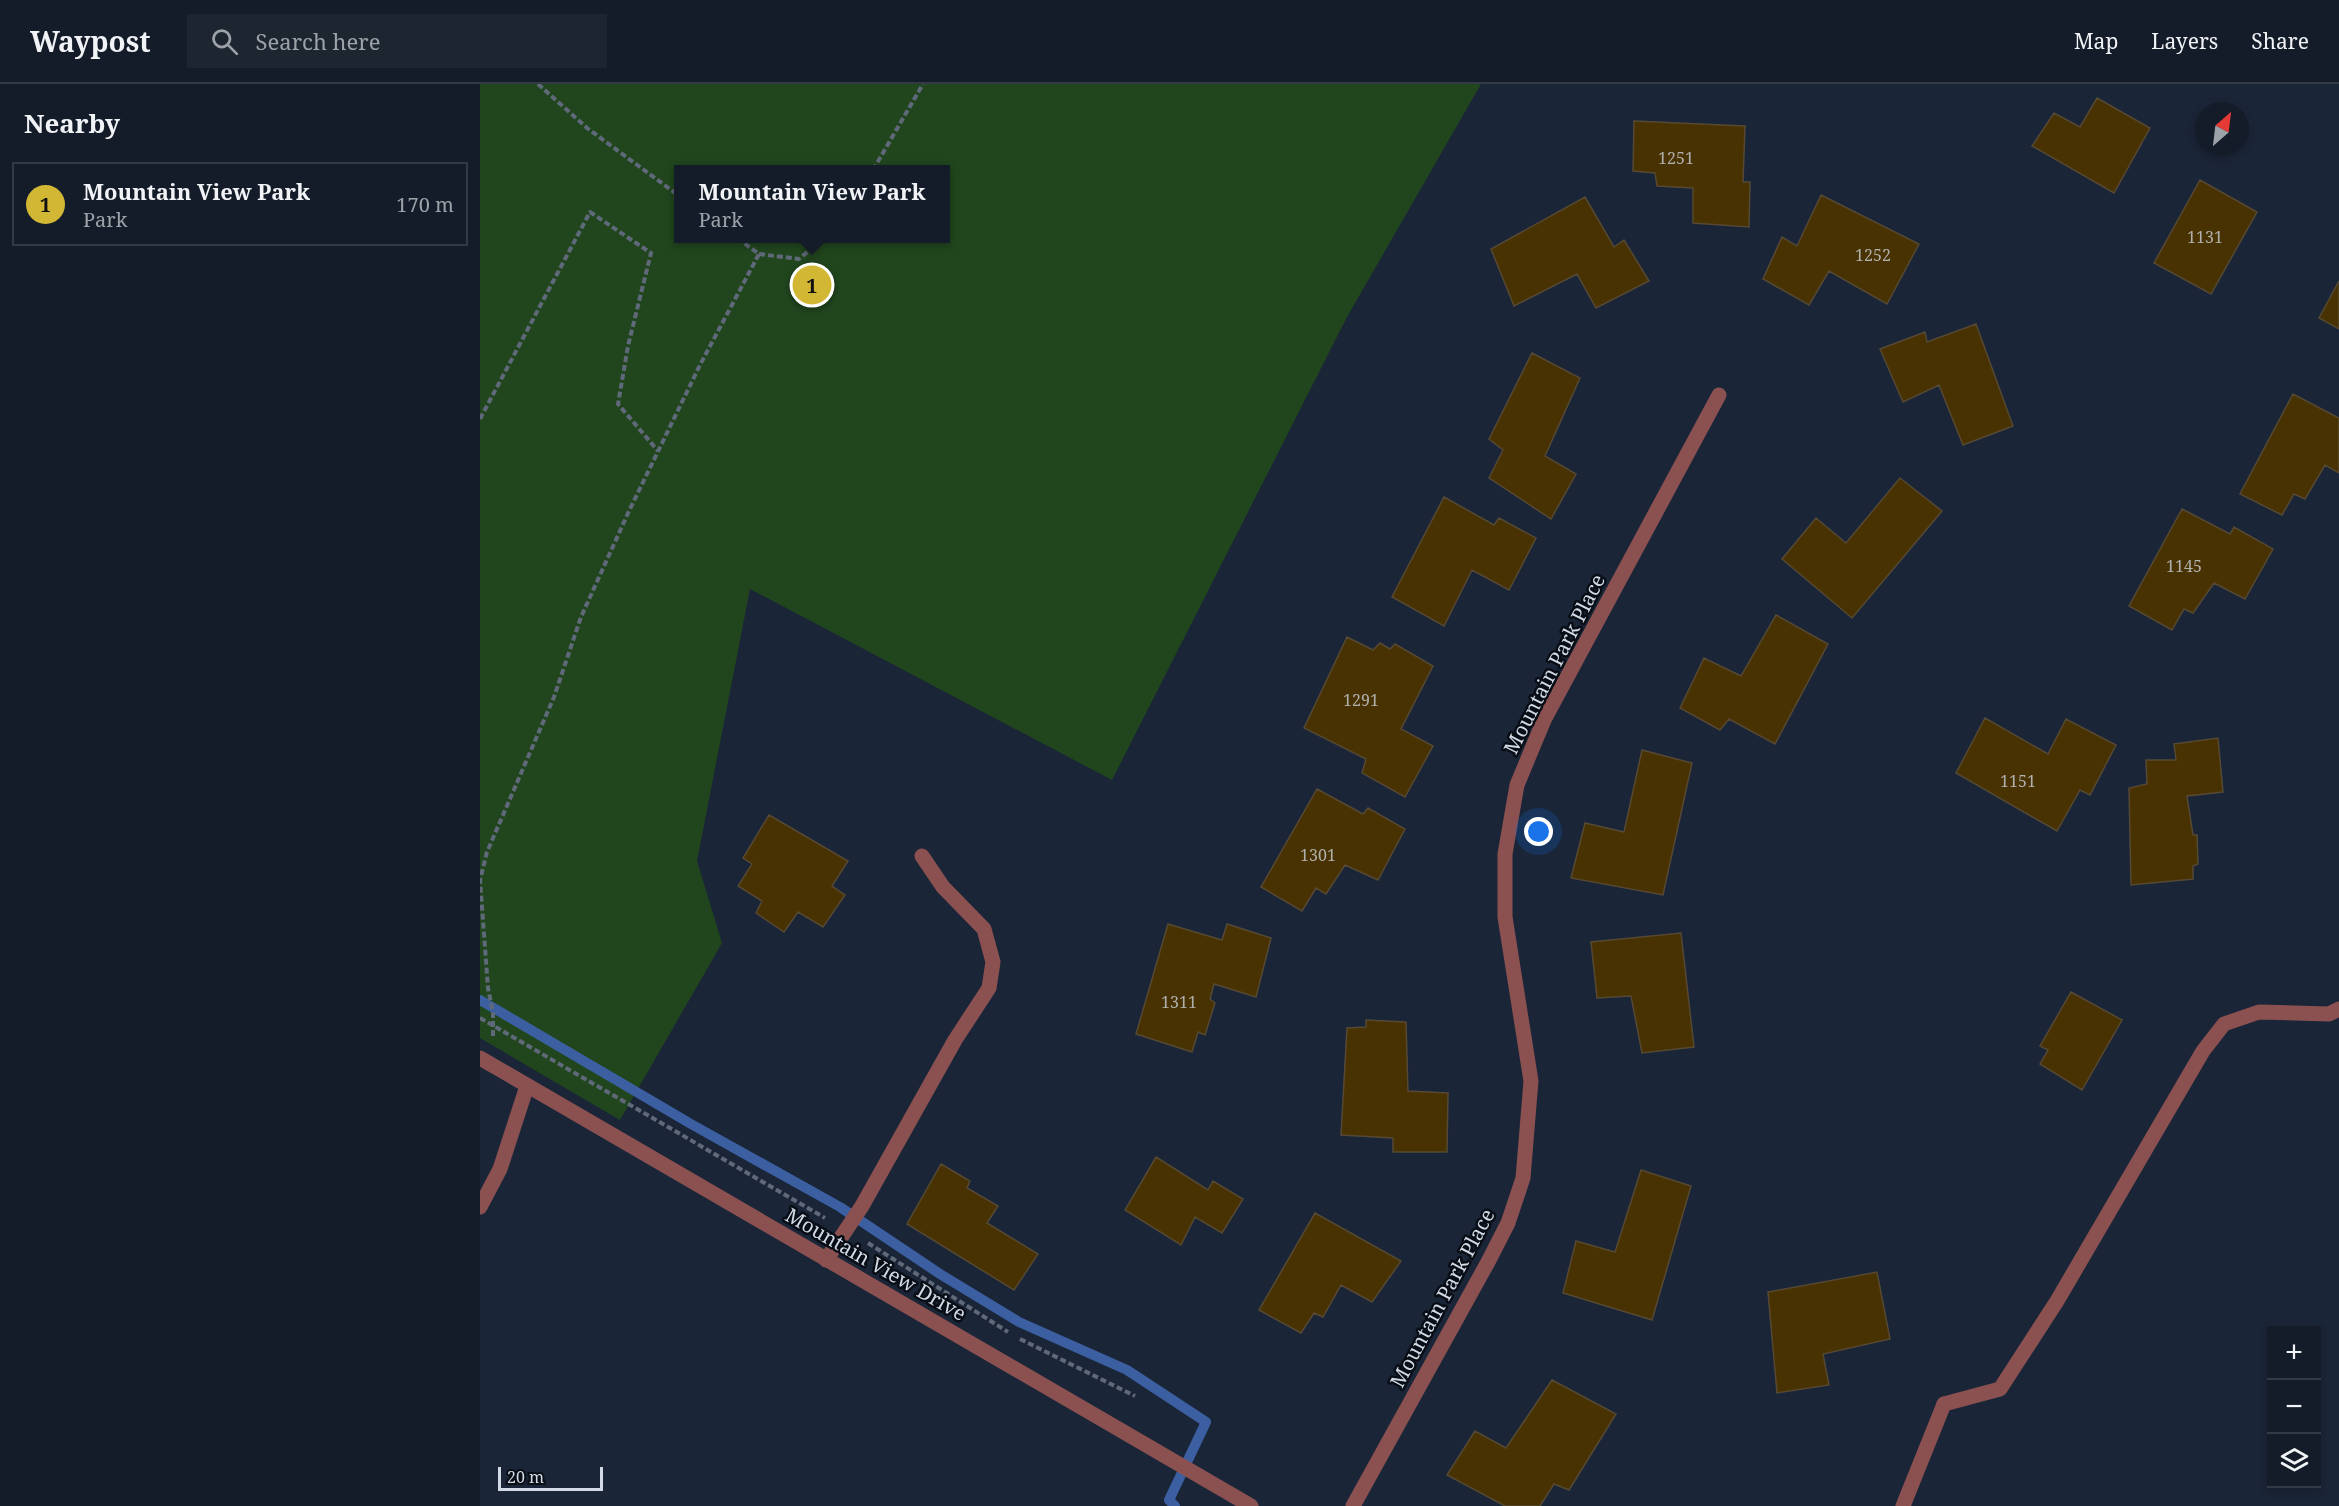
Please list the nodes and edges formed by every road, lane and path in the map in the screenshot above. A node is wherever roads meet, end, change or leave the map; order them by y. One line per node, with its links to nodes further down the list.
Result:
1 (538, 84): 4 (path)
2 (923, 84): 3 (path)
3 (876, 165)
4 (674, 192)
5 (743, 243): 7 (path)
6 (818, 243): 7 (path)
7 (759, 255): 10 (path)
8 (1719, 394): 22 (street, Mountain Park Place)
9 (480, 419): 10 (path)
10 (658, 451): 14 (path)
11 (922, 856): 18 (street)
12 (2339, 1009): 23 (street)
13 (480, 1017): 14 (path)
14 (493, 1025): 15 (path); 18 (path)
15 (487, 1062): 16 (street, Mountain View Drive)
16 (528, 1086): 17 (street); 19 (street, Mountain View Drive)
17 (480, 1207)
18 (846, 1231): 19 (street); 20 (path)
19 (826, 1260): 21 (street, Mountain View Drive)
20 (1135, 1396)
21 (1251, 1506)
22 (1353, 1506)
23 (1903, 1506)

